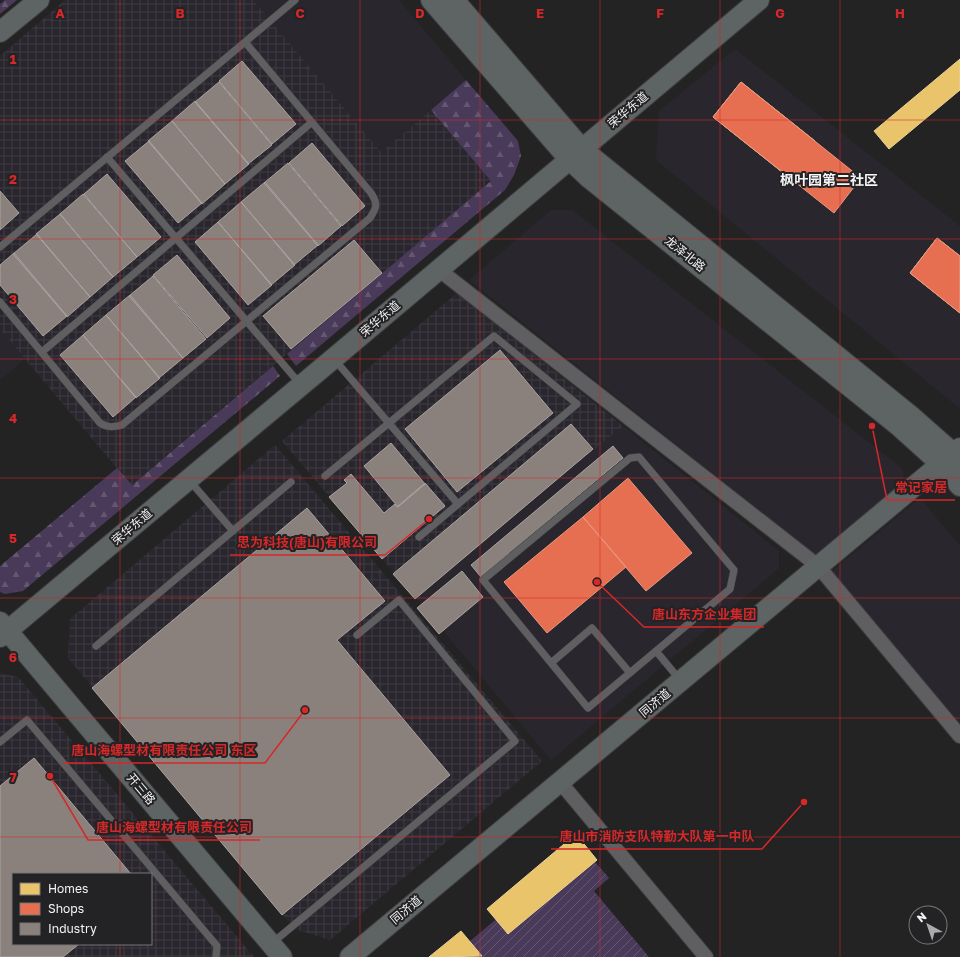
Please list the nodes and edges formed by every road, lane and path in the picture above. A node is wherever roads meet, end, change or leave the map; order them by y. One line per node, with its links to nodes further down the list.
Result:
1 (39, 0): 6 (street)
2 (295, 0): 7 (lane)
3 (431, 0): 9 (street, 龙泽北路)
4 (454, 0): 9 (street, 龙泽北路)
5 (759, 0): 9 (street, 荣华东道)
6 (0, 32)
7 (245, 42): 8 (lane); 10 (lane)
8 (312, 122): 11 (lane); 15 (lane)
9 (575, 154): 13 (street, 荣华东道); 20 (street, 龙泽北路)
10 (107, 156): 11 (lane); 12 (lane)
11 (176, 238): 15 (lane); 16 (lane)
12 (0, 247)
13 (438, 269): 17 (street, 荣华东道); 28 (street)
14 (0, 302): 16 (lane)
15 (246, 321): 16 (lane); 18 (lane)
16 (42, 352)
17 (334, 358): 18 (street, 荣华东道); 19 (lane)
18 (301, 386): 22 (street, 荣华东道)
19 (389, 423): 21 (lane); 25 (lane); 25 (lane)
20 (954, 457): 24 (street, 龙泽北路); 28 (street, 同济道)
21 (325, 476)
22 (189, 480): 26 (lane); 29 (street, 荣华东道)
23 (291, 482): 26 (lane)
24 (960, 486)
25 (458, 504): 27 (lane)
26 (233, 531): 31 (lane)
27 (419, 537)
28 (818, 566): 35 (street, 同济道); 36 (street)
29 (2, 630): 39 (street, 开三路)
30 (357, 635): 39 (lane)
31 (96, 646)
32 (656, 651): 33 (lane); 34 (lane); 35 (lane)
33 (551, 663): 34 (lane); 34 (lane)
34 (630, 673)
35 (681, 681): 38 (street, 同济道)
36 (960, 736)
37 (0, 742): 40 (lane)
38 (560, 782): 41 (street, 同济道); 42 (street)
39 (277, 950)
40 (216, 957)
41 (350, 957)
42 (706, 957)

